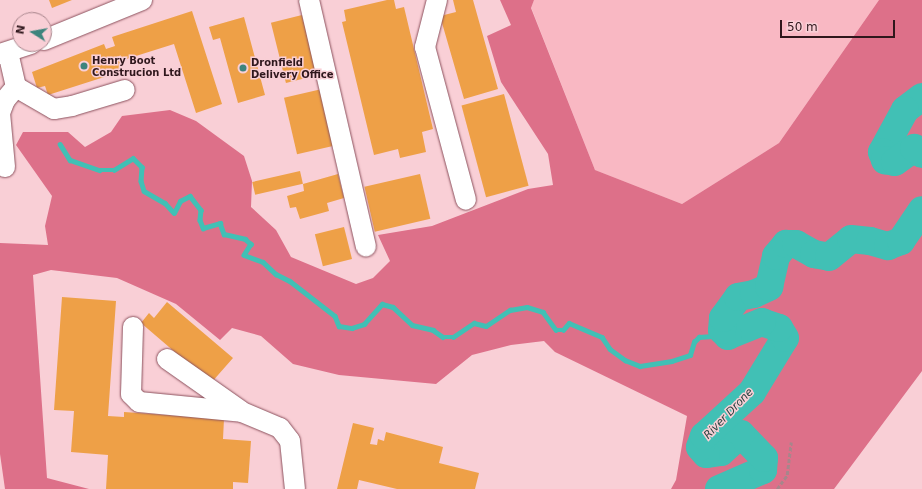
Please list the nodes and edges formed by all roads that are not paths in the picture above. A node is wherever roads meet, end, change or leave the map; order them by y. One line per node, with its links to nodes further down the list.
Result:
1 (142, 0): 4 (street)
2 (308, 0): 10 (street)
3 (437, 0): 9 (street)
4 (52, 37)
5 (4, 53): 6 (street)
6 (16, 87): 7 (street); 8 (street)
7 (125, 90)
8 (5, 167)
9 (466, 200)
10 (366, 246)
11 (133, 327): 13 (street)
12 (167, 359): 13 (street)
13 (242, 412): 14 (street)
14 (295, 489)

